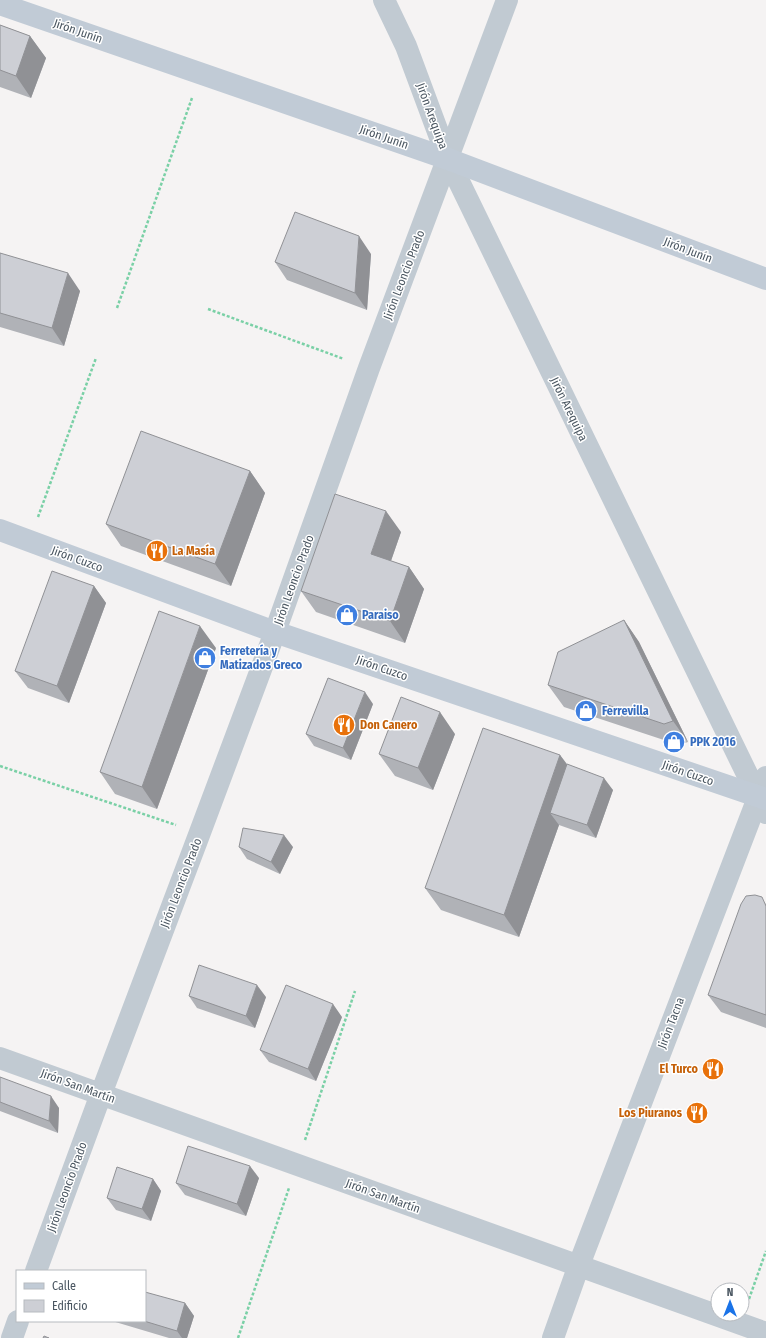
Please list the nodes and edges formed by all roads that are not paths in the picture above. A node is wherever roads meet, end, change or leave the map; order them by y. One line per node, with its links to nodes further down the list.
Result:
1 (384, 0): 4 (street, Jirón Arequipa)
2 (508, 0): 4 (street, Jirón Leoncio Prado)
3 (0, 4): 4 (street, Jirón Junín)
4 (448, 159): 5 (street, Jirón Junín); 7 (street, Jirón Leoncio Prado); 8 (street, Jirón Arequipa)
5 (766, 279)
6 (0, 530): 7 (street, Jirón Cuzco)
7 (275, 632): 8 (street, Jirón Cuzco); 10 (street, Jirón Leoncio Prado)
8 (764, 796): 11 (street, Jirón Tacna)
9 (0, 1058): 10 (street, Jirón San Martín)
10 (101, 1094): 11 (street, Jirón San Martín); 12 (street, Jirón Leoncio Prado)
11 (578, 1265): 14 (street, Jirón San Martín); 16 (street, Jirón Tacna)
12 (36, 1270)
13 (18, 1322): 15 (street)
14 (766, 1333)
15 (12, 1338)
16 (553, 1338)

